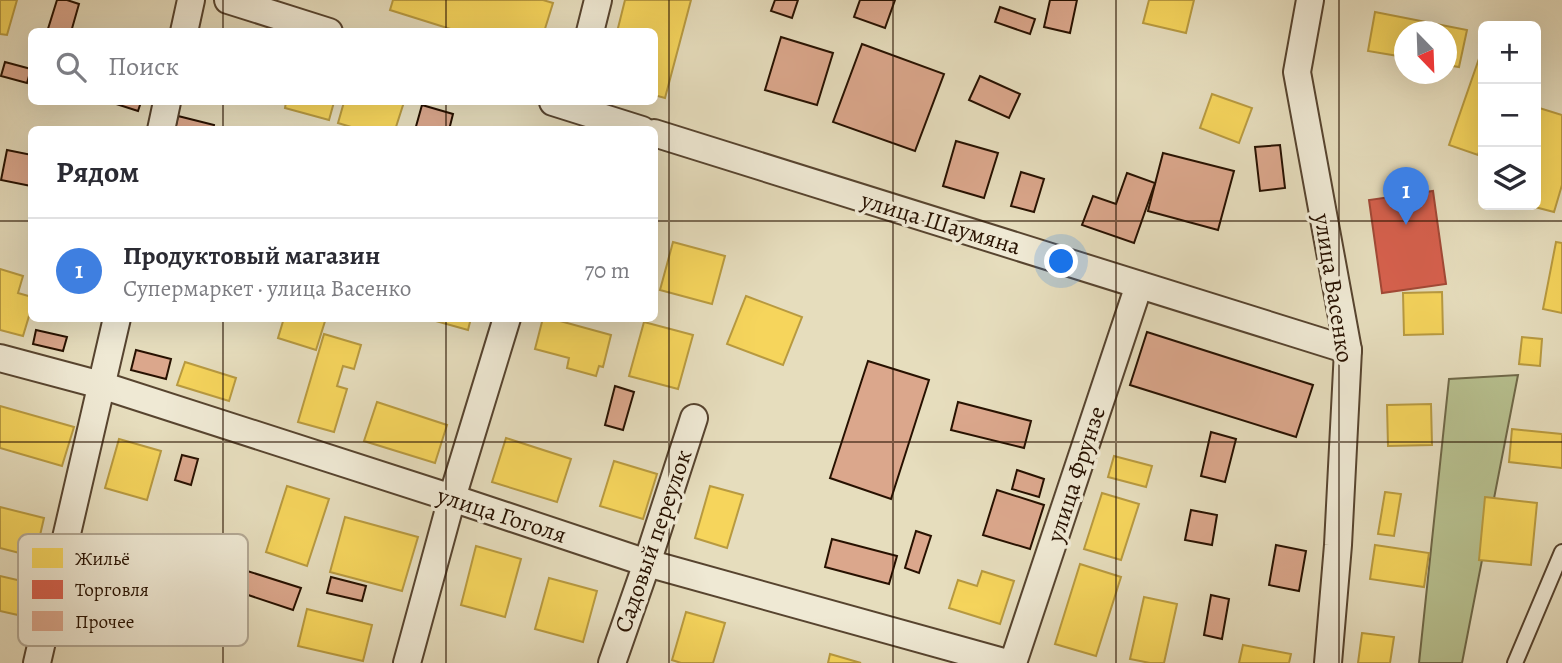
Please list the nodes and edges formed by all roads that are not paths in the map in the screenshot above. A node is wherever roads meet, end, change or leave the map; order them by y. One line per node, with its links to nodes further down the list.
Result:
1 (191, 0): 5 (street)
2 (228, 0): 6 (street)
3 (598, 0): 7 (street)
4 (1310, 0): 16 (street, улица Васенко)
5 (185, 28)
6 (316, 28)
7 (591, 28)
8 (166, 105): 10 (street)
9 (565, 110): 11 (street)
10 (162, 126)
11 (627, 126)
12 (658, 134): 13 (street, улица Шаумяна)
13 (1139, 285): 16 (street, улица Шаумяна); 27 (street, улица Фрунзе)
14 (116, 322): 18 (street)
15 (506, 322): 20 (street)
16 (1348, 350): 28 (street, улица Васенко)
17 (0, 358): 18 (street, улица Гоголя)
18 (101, 385): 20 (street, улица Гоголя); 21 (street)
19 (694, 418): 23 (street, Садовый переулок)
20 (452, 498): 23 (street, улица Гоголя); 24 (street)
21 (67, 534)
22 (1562, 552): 29 (lane)
23 (647, 563): 25 (street, Садовый переулок); 26 (street, улица Гоголя)
24 (407, 663)
25 (612, 663)
26 (1007, 663)
27 (1013, 663)
28 (1328, 663)
29 (1515, 663)

